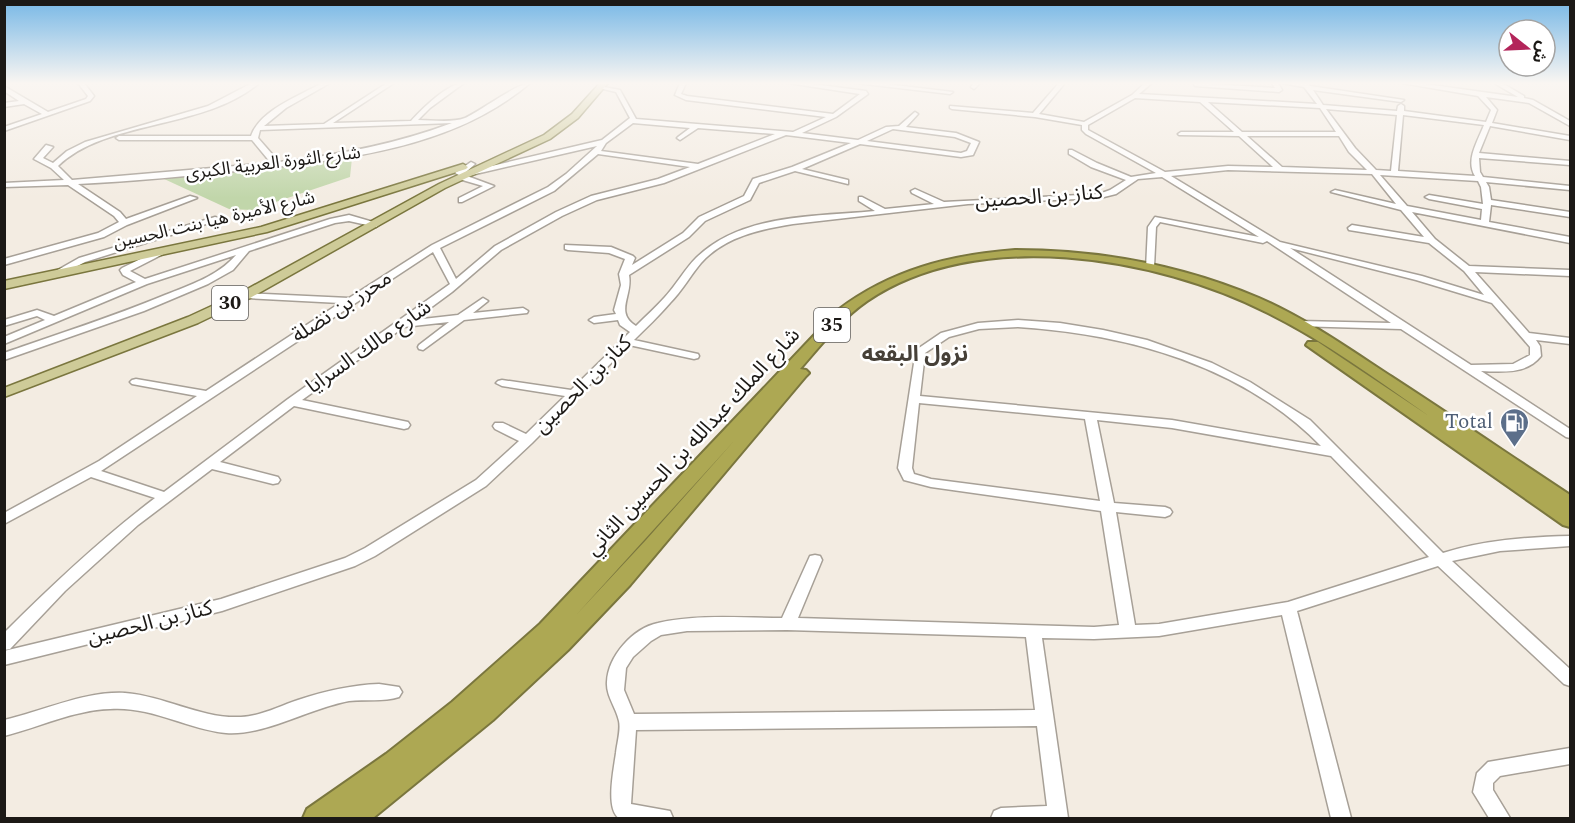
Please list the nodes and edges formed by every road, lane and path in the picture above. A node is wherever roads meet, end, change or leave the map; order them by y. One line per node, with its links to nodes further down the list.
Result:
1 (26, 121): 23 (street)
2 (161, 121): 35 (street)
3 (265, 121): 26 (street)
4 (332, 121): 22 (street)
5 (559, 121): 43 (main road, شارع الأميرة هيا بنت الحسين)
6 (568, 121): 51 (main road, 30)
7 (632, 121): 36 (street, محرز بن نضلة)
8 (636, 121): 24 (street)
9 (822, 121): 28 (street)
10 (908, 121): 25 (street)
11 (1071, 121): 20 (street)
12 (1090, 121): 20 (street)
13 (1225, 121): 31 (street)
14 (1332, 121): 30 (street)
15 (1400, 121): 50 (street)
16 (1465, 121): 21 (street)
17 (1490, 121): 21 (street)
18 (413, 122): 19 (street); 22 (street)
19 (464, 122): 45 (street, شارع الثورة العربية الكبرى)
20 (1085, 124): 52 (street)
21 (1488, 124): 34 (street); 41 (street)
22 (326, 125): 26 (street)
23 (4, 127)
24 (695, 127): 27 (street); 33 (street)
25 (902, 127): 37 (street); 37 (street)
26 (257, 128): 32 (street)
27 (783, 134): 28 (street); 46 (street, شارع مالك السرايا)
28 (795, 134): 37 (street)
29 (1181, 134): 31 (street)
30 (1341, 134): 31 (street); 49 (street)
31 (1240, 136): 47 (street)
32 (254, 138): 35 (street); 45 (street)
33 (680, 138)
34 (1570, 138)
35 (102, 139): 44 (street)
36 (604, 142): 39 (street, محرز بن نضلة); 51 (street)
37 (860, 143): 48 (street)
38 (49, 147): 44 (street)
39 (596, 152): 46 (street); 80 (street, محرز بن نضلة)
40 (1072, 152): 54 (street)
41 (1475, 155): 42 (street); 55 (street)
42 (1570, 163)
43 (471, 164): 51 (street); 53 (main road, شارع الأميرة هيا بنت الحسين)
44 (54, 165): 57 (street)
45 (277, 165): 57 (street, شارع الثورة العربية الكبرى)
46 (698, 166): 92 (street, شارع مالك السرايا)
47 (1280, 169): 49 (street, كناز بن الحصين); 52 (street, كناز بن الحصين)
48 (795, 170): 56 (street); 89 (street)
49 (1374, 172): 50 (street, كناز بن الحصين); 69 (street)
50 (1394, 174): 55 (street, كناز بن الحصين)
51 (464, 175): 59 (main road, 30); 66 (street)
52 (1165, 175): 54 (street, كناز بن الحصين); 79 (street)
53 (428, 179): 59 (main road); 83 (main road, شارع الأميرة هيا بنت الحسين)
54 (1131, 179): 68 (street, كناز بن الحصين)
55 (1481, 179): 60 (street, كناز بن الحصين); 67 (street)
56 (845, 182)
57 (71, 183): 58 (street, شارع الثورة العربية الكبرى); 73 (street)
58 (4, 185)
59 (442, 186): 74 (main road, 30)
60 (1570, 189)
61 (915, 190): 68 (street)
62 (1335, 192): 69 (street)
63 (1429, 197): 67 (street)
64 (193, 198): 73 (street)
65 (862, 199): 70 (street)
66 (462, 200)
67 (1486, 204): 71 (street); 75 (street)
68 (944, 205): 70 (street, كناز بن الحصين)
69 (1405, 208): 75 (street); 78 (street)
70 (883, 212): 106 (street, كناز بن الحصين)
71 (1570, 215)
72 (218, 219): 87 (street)
73 (124, 223): 84 (street)
74 (376, 224): 82 (street); 93 (main road, 30)
75 (1485, 224): 77 (street)
76 (1352, 228): 78 (street)
77 (1570, 240)
78 (1432, 241): 86 (street)
79 (1274, 242): 85 (street); 96 (street); 105 (street)
80 (435, 247): 92 (street); 94 (street, محرز بن نضلة)
81 (568, 247): 89 (street)
82 (246, 249): 90 (street); 113 (street)
83 (165, 250): 87 (main road, شارع الأميرة هيا بنت الحسين); 90 (street)
84 (4, 262)
85 (1149, 267): 104 (highway, شارع الملك عبدالله بن الحسين الثاني / 35); 154 (highway, شارع الملك عبدالله بن الحسين الثاني / 35)
86 (1467, 269): 88 (street); 96 (street)
87 (61, 271): 91 (main road, شارع الأميرة هيا بنت الحسين)
88 (1570, 273)
89 (624, 274): 98 (street)
90 (144, 282): 99 (street)
91 (4, 285)
92 (455, 285): 103 (street, شارع مالك السرايا)
93 (246, 295): 94 (street); 117 (main road, 30)
94 (351, 301): 119 (street, محرز بن نضلة)
95 (483, 301): 100 (street)
96 (1493, 301): 107 (street)
97 (523, 311): 100 (street)
98 (620, 317): 101 (street); 106 (street)
99 (55, 320): 102 (street); 109 (street)
100 (460, 320): 103 (street); 111 (street)
101 (594, 320)
102 (4, 323)
103 (402, 324): 121 (street, شارع مالك السرايا)
104 (1299, 324): 105 (street); 131 (highway, شارع الملك عبدالله بن الحسين الثاني / 35)
105 (1403, 326): 114 (street)
106 (636, 331): 110 (street, كناز بن الحصين)
107 (1528, 336): 108 (street); 114 (street)
108 (1570, 340)
109 (4, 341)
110 (626, 341): 112 (street); 118 (street, كناز بن الحصين)
111 (423, 347)
112 (694, 356)
113 (4, 357)
114 (1468, 368): 125 (street)
115 (136, 382): 119 (street)
116 (502, 383): 118 (street)
117 (4, 393)
118 (574, 394): 126 (street, كناز بن الحصين)
119 (209, 395): 129 (street, محرز بن نضلة)
120 (915, 399): 122 (street); 127 (street); 134 (street)
121 (292, 402): 123 (street); 128 (street, شارع مالك السرايا)
122 (1090, 416): 127 (street); 134 (street)
123 (404, 425)
124 (499, 426): 126 (street)
125 (1570, 433)
126 (528, 440): 146 (street, كناز بن الحصين)
127 (1334, 452): 140 (street)
128 (210, 464): 130 (street); 132 (street, شارع مالك السرايا)
129 (90, 472): 132 (street); 136 (street, محرز بن نضلة)
130 (273, 480)
131 (1532, 486): 133 (highway, شارع الملك عبدالله بن الحسين الثاني / 35); 137 (highway, شارع الملك عبدالله بن الحسين الثاني / 35); 155 (highway, شارع الملك عبدالله بن الحسين الثاني / 35)
132 (165, 497): 145 (street, شارع مالك السرايا)
133 (1570, 504)
134 (1107, 507): 135 (street); 144 (street)
135 (1165, 512)
136 (7, 515)
137 (1570, 520)
138 (1570, 541): 140 (street)
139 (815, 560): 142 (street)
140 (1441, 560): 141 (street); 147 (street)
141 (1288, 608): 144 (street); 158 (street)
142 (787, 624): 143 (street); 150 (street)
143 (1033, 631): 144 (street); 149 (street)
144 (1128, 632)
145 (4, 644)
146 (4, 658)
147 (1570, 679)
148 (393, 692): 151 (street)
149 (1044, 718): 150 (street); 153 (street)
150 (628, 722): 156 (street)
151 (4, 728)
152 (1570, 756): 159 (street)
153 (1058, 817): 157 (street)
154 (316, 819)
155 (352, 819)
156 (663, 819)
157 (1001, 819)
158 (1341, 819)
159 (1500, 819)

